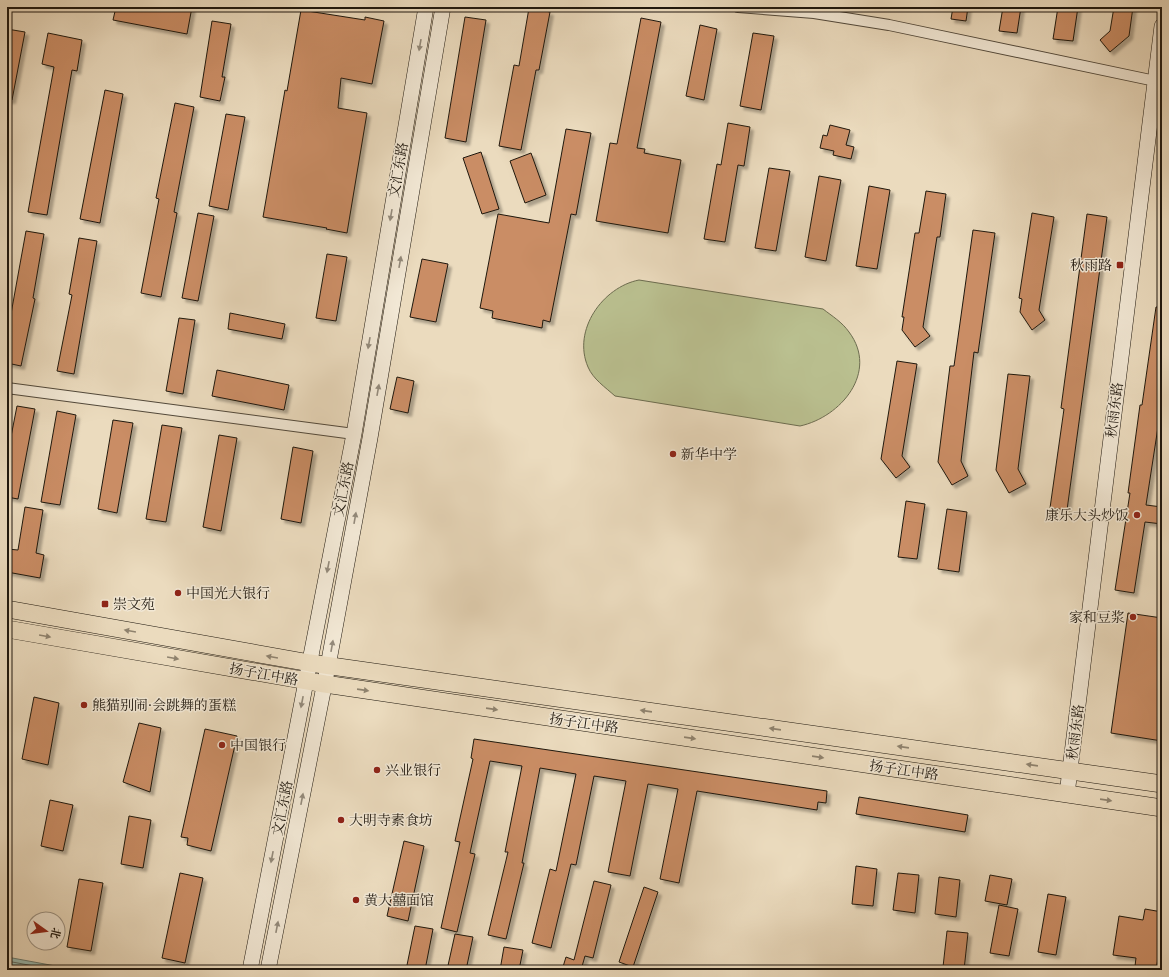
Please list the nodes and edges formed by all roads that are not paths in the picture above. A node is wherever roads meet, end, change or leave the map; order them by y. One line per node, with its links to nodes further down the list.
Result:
1 (426, 7): 7 (main road, 文汇东路, one-way to 7)
2 (443, 7): 11 (main road, 文汇东路, one-way to 2)
3 (738, 7): 5 (street)
4 (1162, 26): 5 (main road, 秋雨东路)
5 (1158, 81): 14 (main road, 秋雨东路)
6 (7, 388): 7 (street)
7 (354, 434): 10 (main road, 文汇东路, one-way to 10)
8 (7, 609): 10 (main road, 扬子江中路, one-way to 8)
9 (7, 629): 12 (main road, 扬子江中路, one-way to 12)
10 (310, 663): 11 (main road, 扬子江中路); 12 (main road, 文汇东路)
11 (328, 666): 13 (main road, 文汇东路); 14 (main road, 扬子江中路, one-way to 11)
12 (306, 682): 13 (main road, 扬子江中路); 18 (main road, 文汇东路, one-way to 18)
13 (325, 684): 16 (main road, 扬子江中路, one-way to 16); 19 (main road, 文汇东路, one-way to 13)
14 (1071, 770): 15 (main road, 扬子江中路); 16 (main road, 秋雨东路)
15 (1162, 784)
16 (1067, 794): 17 (main road, 扬子江中路, one-way to 17)
17 (1162, 808)
18 (251, 965)
19 (269, 968)

